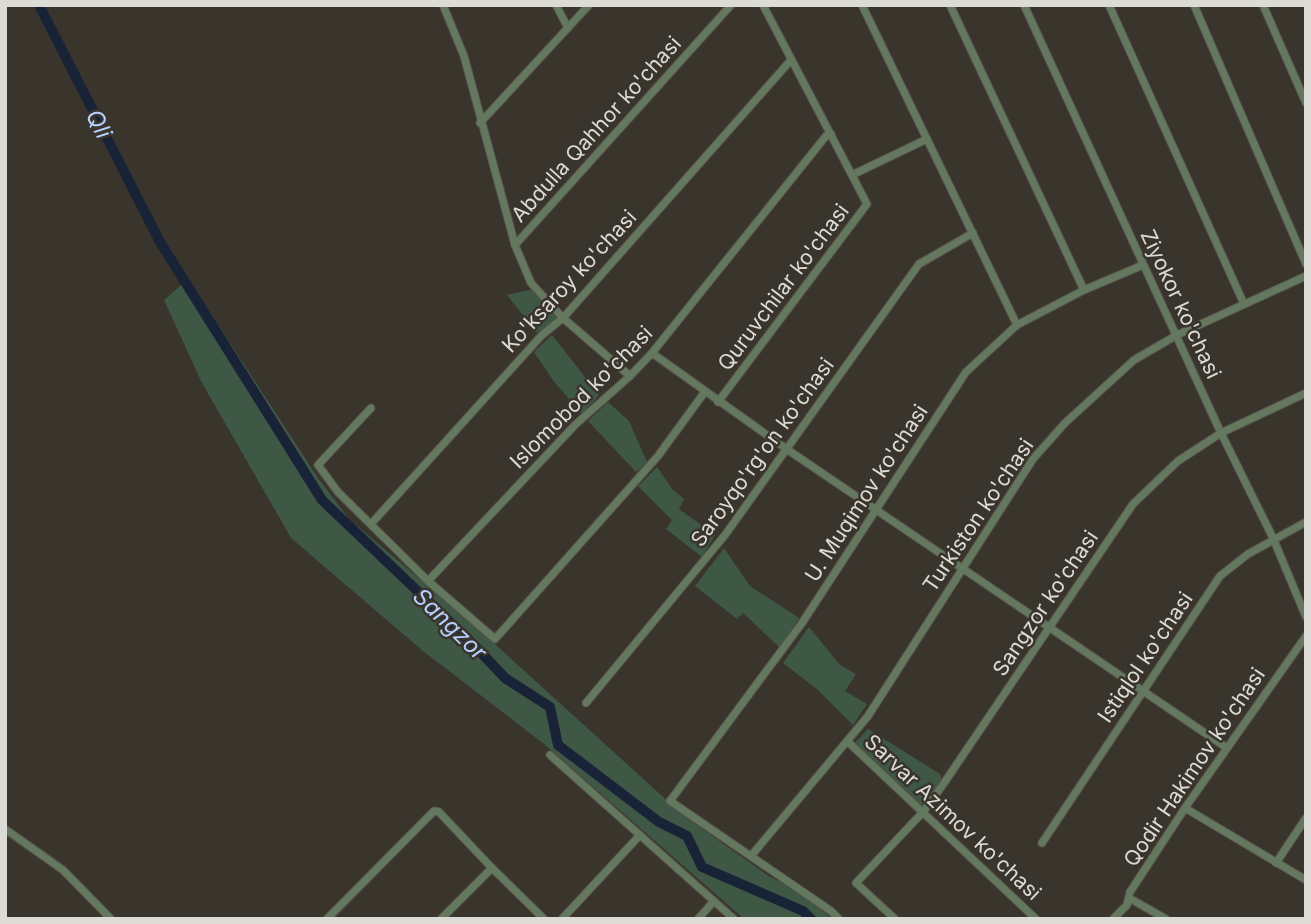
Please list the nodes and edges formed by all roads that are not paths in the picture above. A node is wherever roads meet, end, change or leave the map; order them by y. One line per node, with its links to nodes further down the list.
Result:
1 (443, 5): 15 (street)
2 (556, 5): 12 (street)
3 (589, 5): 12 (street)
4 (731, 5): 20 (street, Abdulla Qahhor ko'chasi)
5 (762, 5): 13 (street, Quruvchilar ko'chasi)
6 (862, 5): 17 (street)
7 (950, 5): 24 (street)
8 (1024, 5): 22 (street, Ziyokor ko'chasi)
9 (1109, 5): 25 (street)
10 (1194, 5): 21 (street)
11 (1264, 5): 14 (street)
12 (568, 28): 15 (street)
13 (791, 60): 16 (street, Quruvchilar ko'chasi); 26 (street, Ko'ksaroy ko'chasi)
14 (1306, 103)
15 (481, 123): 20 (street)
16 (831, 134): 18 (street, Quruvchilar ko'chasi); 29 (street, Islomobod ko'chasi)
17 (927, 139): 18 (street); 19 (street)
18 (852, 175): 33 (street, Quruvchilar ko'chasi)
19 (973, 233): 27 (street); 36 (street, Saroyqo'rg'on ko'chasi)
20 (515, 244): 26 (street)
21 (1306, 264)
22 (1143, 265): 24 (street, U. Muqimov ko'chasi); 28 (street, Ziyokor ko'chasi)
23 (1306, 276): 25 (street, Turkiston ko'chasi)
24 (1084, 290): 27 (street, U. Muqimov ko'chasi)
25 (1244, 304): 28 (street, Turkiston ko'chasi)
26 (563, 318): 30 (street); 39 (street, Ko'ksaroy ko'chasi)
27 (1017, 325): 37 (street, U. Muqimov ko'chasi)
28 (1177, 335): 35 (street, Ziyokor ko'chasi); 41 (street, Turkiston ko'chasi)
29 (652, 353): 30 (street, Islomobod ko'chasi); 31 (street)
30 (630, 376): 42 (street, Islomobod ko'chasi)
31 (704, 393): 33 (street); 42 (street, Quruvchilar ko'chasi)
32 (1306, 393): 35 (street, Sangzor ko'chasi)
33 (718, 402): 36 (street)
34 (371, 408): 39 (street)
35 (1221, 433): 40 (street, Ziyokor ko'chasi); 44 (street, Sangzor ko'chasi)
36 (788, 450): 37 (street); 47 (street, Saroyqo'rg'on ko'chasi)
37 (876, 509): 41 (street); 57 (street, U. Muqimov ko'chasi)
38 (1306, 522): 40 (street, Istiqlol ko'chasi)
39 (371, 524): 42 (street)
40 (1273, 538): 43 (street, Ziyokor ko'chasi); 46 (street, Istiqlol ko'chasi)
41 (963, 568): 44 (street); 48 (street, Turkiston ko'chasi)
42 (428, 581)
43 (1306, 617)
44 (1050, 626): 46 (street); 52 (street, Sangzor ko'chasi)
45 (1306, 636): 49 (street, Qodir Hakimov ko'chasi)
46 (1143, 691): 49 (street); 56 (street, Istiqlol ko'chasi)
47 (586, 704)
48 (847, 741): 52 (street, Sarvar Azimov ko'chasi); 57 (street, Turkiston ko'chasi)
49 (1227, 748): 51 (street, Qodir Hakimov ko'chasi)
50 (550, 755): 55 (street)
51 (1185, 808): 58 (street); 61 (street, Qodir Hakimov ko'chasi)
52 (923, 812): 71 (street, Sangzor ko'chasi); 72 (street, Sarvar Azimov ko'chasi)
53 (1306, 818): 58 (street)
54 (5, 829): 63 (street)
55 (640, 835): 62 (street); 67 (street)
56 (1042, 843)
57 (751, 856): 70 (street)
58 (1276, 863): 60 (street)
59 (492, 868): 64 (street); 65 (street); 66 (street)
60 (1306, 880)
61 (1129, 898): 73 (street, Qodir Hakimov ko'chasi); 74 (street)
62 (714, 901): 68 (street); 69 (street)
63 (111, 919)
64 (327, 919)
65 (441, 919)
66 (544, 919)
67 (562, 919)
68 (698, 919)
69 (733, 919)
70 (839, 919)
71 (895, 919)
72 (1036, 919)
73 (1113, 919)
74 (1166, 919)

